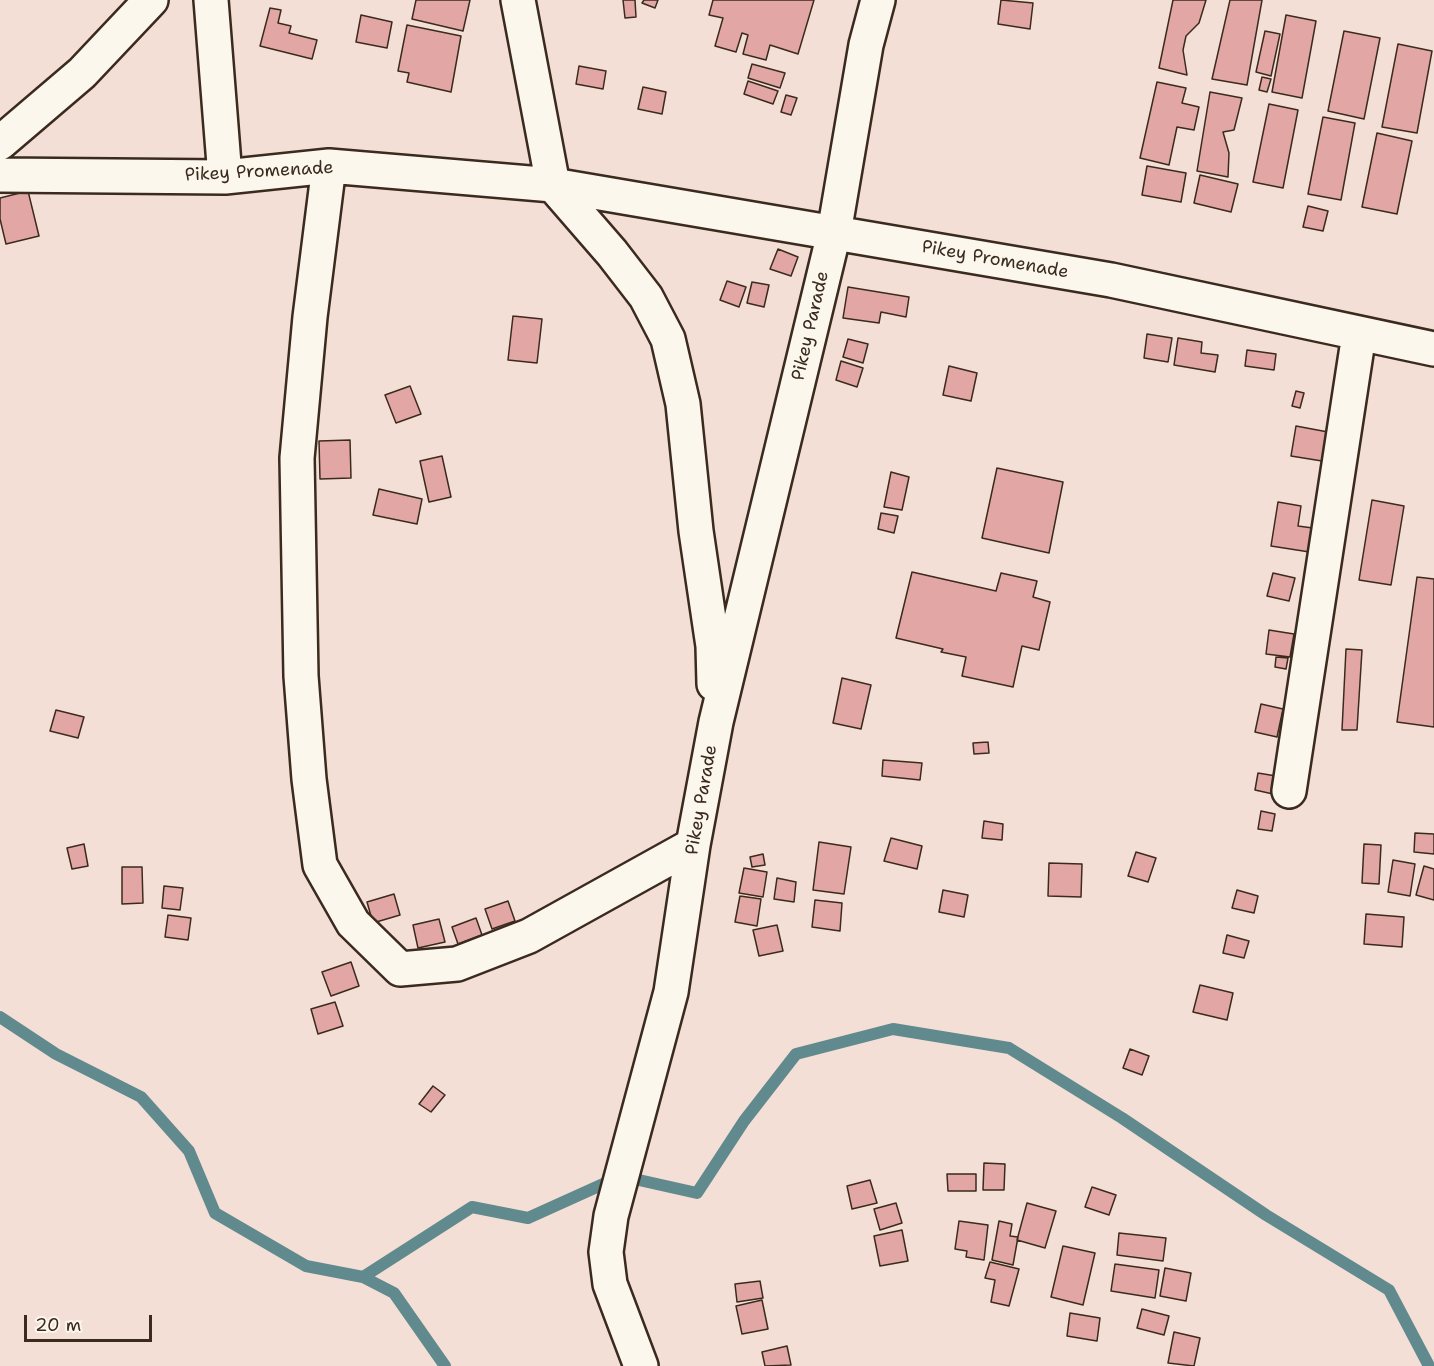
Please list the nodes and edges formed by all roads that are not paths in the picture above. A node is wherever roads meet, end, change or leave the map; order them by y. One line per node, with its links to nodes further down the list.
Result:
1 (151, 0): 5 (street)
2 (211, 0): 8 (street)
3 (518, 0): 9 (street)
4 (878, 0): 10 (street, Pikey Parade)
5 (0, 143)
6 (329, 166): 8 (street, Pikey Promenade); 9 (street, Pikey Promenade); 15 (street)
7 (0, 175): 8 (street, Pikey Promenade)
8 (225, 177)
9 (553, 185): 10 (street, Pikey Promenade); 13 (street)
10 (834, 233): 11 (street, Pikey Promenade); 13 (street, Pikey Parade)
11 (1359, 334): 12 (street, Pikey Promenade); 14 (street)
12 (1434, 349)
13 (716, 722): 15 (street, Pikey Parade)
14 (1289, 791)
15 (693, 844): 16 (street, Pikey Parade)
16 (641, 1366)

